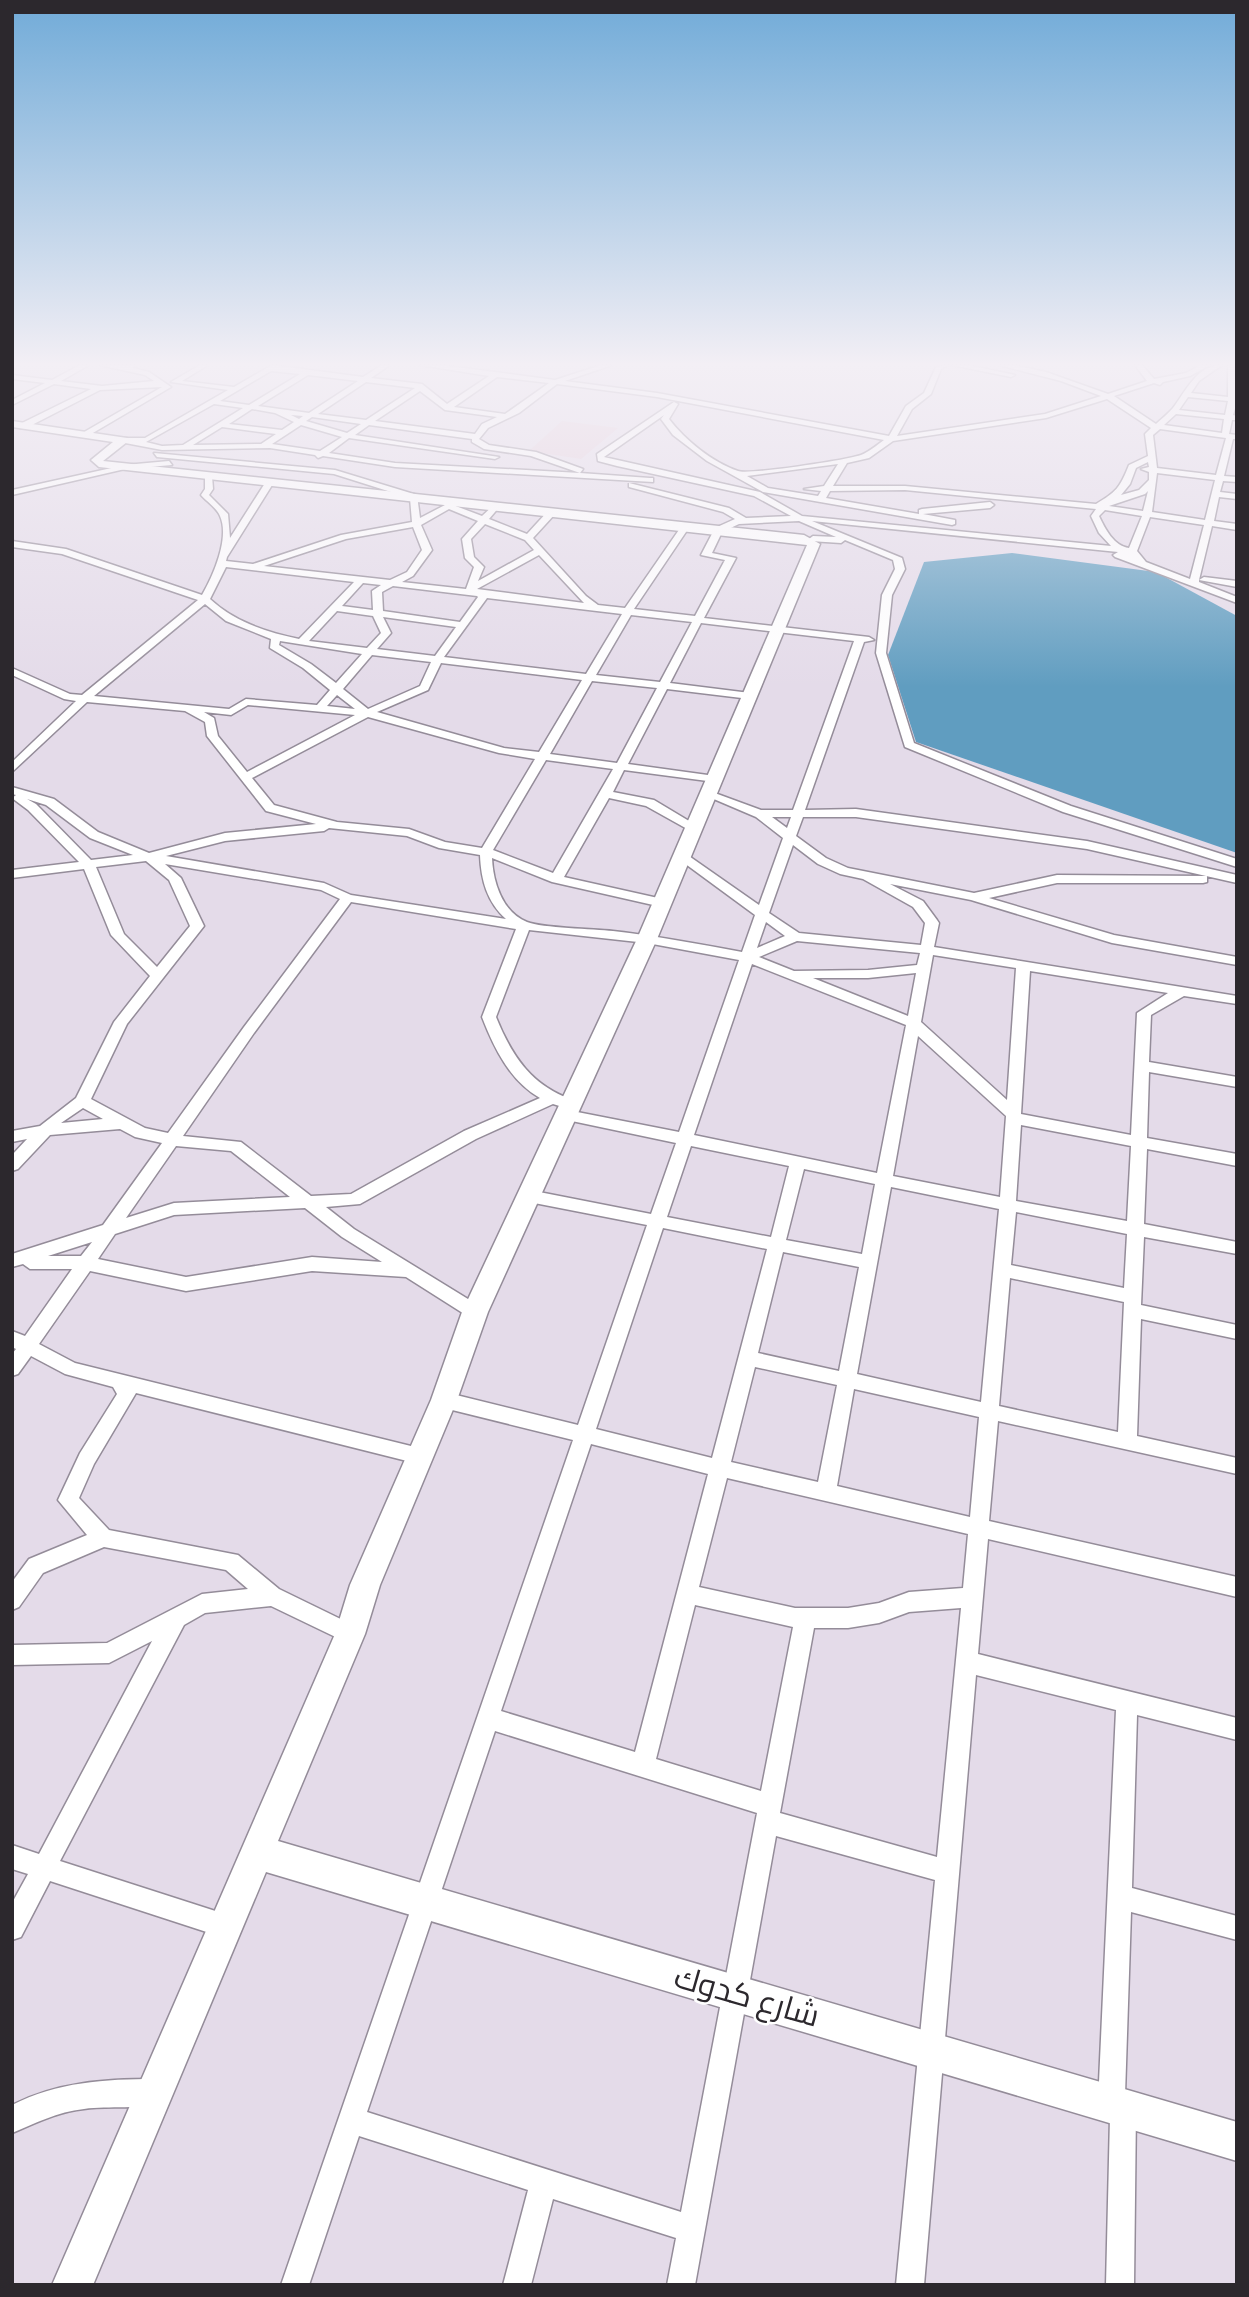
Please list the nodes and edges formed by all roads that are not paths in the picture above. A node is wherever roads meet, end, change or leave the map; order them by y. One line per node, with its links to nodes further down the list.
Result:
1 (102, 472): 23 (street)
2 (206, 472): 59 (street)
3 (221, 472): 24 (street)
4 (295, 472): 24 (street)
5 (333, 472): 32 (street)
6 (502, 472): 18 (street)
7 (586, 472): 18 (street)
8 (646, 472): 19 (street)
9 (734, 472): 15 (street)
10 (759, 472): 15 (street)
11 (837, 472): 27 (street)
12 (1131, 472): 35 (street)
13 (1146, 472): 16 (street)
14 (1220, 472): 17 (street)
15 (738, 475): 19 (street); 25 (street)
16 (1154, 475): 17 (street); 35 (street); 41 (street)
17 (1219, 477): 20 (street); 30 (street)
18 (605, 478): 22 (street); 43 (street)
19 (681, 478): 22 (street)
20 (1237, 480)
21 (12, 482): 23 (street)
22 (708, 482): 26 (street); 49 (street)
23 (54, 483): 28 (street)
24 (273, 483): 32 (street); 59 (street)
25 (757, 485): 26 (street); 27 (street)
26 (766, 490): 29 (street)
27 (826, 490): 33 (street); 36 (street); 37 (street)
28 (12, 493)
29 (778, 493): 33 (street); 49 (street)
30 (1214, 494): 31 (street); 44 (street)
31 (1237, 497)
32 (414, 498): 34 (street); 45 (street)
33 (820, 500): 37 (street); 49 (street)
34 (449, 504): 40 (street); 45 (street)
35 (1103, 505): 36 (street); 41 (street); 56 (street)
36 (1084, 506): 38 (street)
37 (888, 509): 38 (street); 42 (street)
38 (939, 510): 42 (street)
39 (552, 512): 40 (street); 46 (street); 52 (street)
40 (490, 513): 52 (street); 66 (street)
41 (1150, 515): 44 (street); 58 (street)
42 (917, 516): 47 (street); 55 (street)
43 (746, 521): 49 (street); 50 (street); 51 (street)
44 (1207, 523): 48 (street); 63 (street)
45 (416, 524): 61 (street); 64 (street)
46 (686, 526): 50 (street); 72 (street)
47 (891, 526): 49 (street); 53 (street); 55 (street)
48 (1237, 527)
49 (809, 528): 51 (street); 53 (street); 76 (street)
50 (718, 530): 51 (street); 74 (street)
51 (777, 536)
52 (528, 538): 57 (street)
53 (853, 540): 79 (street)
54 (12, 544): 68 (street)
55 (1094, 547): 56 (street); 60 (street)
56 (1119, 550): 58 (street)
57 (539, 551): 66 (street); 71 (street)
58 (1132, 551): 60 (street)
59 (219, 563): 61 (street); 68 (street)
60 (1143, 564): 63 (street)
61 (252, 567): 62 (street)
62 (362, 579): 64 (street); 70 (street)
63 (1194, 581): 65 (street); 69 (street)
64 (393, 583): 67 (street); 73 (street)
65 (1237, 584)
66 (470, 589): 67 (street)
67 (483, 596): 71 (street); 75 (street)
68 (205, 599): 77 (street); 88 (street)
69 (1237, 600)
70 (335, 608): 73 (street); 80 (street)
71 (598, 610): 72 (street)
72 (627, 613): 74 (street); 84 (street)
73 (378, 614): 75 (street); 81 (street)
74 (698, 621): 76 (street); 85 (street)
75 (463, 625): 82 (street)
76 (778, 629): 78 (street); 87 (street)
77 (276, 638): 80 (street); 86 (street)
78 (860, 639): 79 (street); 99 (street)
79 (881, 641): 107 (street)
80 (302, 642): 81 (street)
81 (369, 651): 82 (street); 86 (street)
82 (438, 659): 84 (street); 91 (street)
83 (12, 671): 88 (street)
84 (589, 676): 85 (street); 92 (street)
85 (662, 685): 87 (street); 93 (street)
86 (337, 689): 90 (street); 91 (street)
87 (750, 696): 96 (street)
88 (83, 700): 89 (street); 94 (street)
89 (188, 708): 90 (street); 95 (street)
90 (319, 709): 91 (street)
91 (367, 713): 92 (street); 95 (street)
92 (545, 757): 93 (street); 104 (street)
93 (619, 766): 96 (street); 98 (street)
94 (12, 769)
95 (246, 777): 101 (street)
96 (711, 786): 100 (street); 102 (street)
97 (12, 792): 105 (street); 108 (street)
98 (606, 794): 102 (street); 111 (street)
99 (799, 813): 100 (street); 103 (street); 112 (street)
100 (760, 814): 103 (street)
101 (336, 826): 104 (street); 105 (street)
102 (693, 827): 106 (street)
103 (790, 838): 110 (street); 116 (street)
104 (486, 852): 111 (street); 117 (street)
105 (148, 856): 108 (street); 114 (street); 126 (street)
106 (682, 857): 115 (street); 116 (street)
107 (1237, 863)
108 (88, 864): 109 (street); 126 (street)
109 (12, 874)
110 (869, 878): 113 (street); 120 (street)
111 (556, 879): 115 (street)
112 (1237, 880): 113 (street)
113 (973, 897): 122 (street)
114 (348, 898): 117 (street); 139 (street)
115 (662, 903): 119 (street)
116 (763, 914): 118 (street); 121 (street)
117 (524, 926): 119 (street); 133 (street)
118 (795, 937): 120 (street); 121 (street)
119 (647, 939): 121 (street); 133 (street)
120 (928, 950): 123 (street); 124 (street)
121 (747, 957): 125 (street); 138 (street)
122 (1237, 961)
123 (1023, 965): 127 (street); 134 (street)
124 (925, 968): 125 (street); 129 (street)
125 (784, 974): 129 (street)
126 (159, 977): 132 (street)
127 (1182, 991): 128 (street); 130 (street)
128 (1237, 1000)
129 (913, 1023): 134 (street); 144 (street)
130 (1142, 1066): 131 (street); 140 (street)
131 (1237, 1082)
132 (82, 1101): 135 (street); 136 (street)
133 (562, 1106): 138 (street); 145 (street); 146 (street)
134 (1014, 1116): 140 (street); 147 (street)
135 (122, 1123): 136 (street); 139 (street)
136 (46, 1130): 137 (street); 143 (street)
137 (12, 1137)
138 (687, 1139): 142 (street); 148 (street)
139 (173, 1140): 146 (street); 150 (street)
140 (1138, 1142): 141 (street); 149 (street)
141 (1237, 1160)
142 (798, 1162): 144 (street); 151 (street)
143 (12, 1164)
144 (884, 1180): 147 (street); 154 (street)
145 (529, 1196): 148 (street); 159 (street)
146 (312, 1204): 150 (street); 157 (street)
147 (1008, 1205): 149 (street); 156 (street)
148 (659, 1222): 151 (street); 168 (street)
149 (1135, 1229): 152 (street); 158 (street)
150 (107, 1231): 153 (street); 155 (street)
151 (777, 1244): 154 (street); 162 (street)
152 (1237, 1248)
153 (14, 1261): 155 (street)
154 (869, 1262): 164 (street)
155 (85, 1263): 157 (street); 161 (street)
156 (1002, 1270): 158 (street); 167 (street)
157 (412, 1271): 159 (street)
158 (1133, 1304): 160 (street); 169 (street)
159 (475, 1312): 166 (street)
160 (1237, 1332)
161 (20, 1342): 163 (street); 165 (street)
162 (748, 1358): 164 (street); 172 (street)
163 (12, 1370)
164 (847, 1380): 167 (street); 173 (street)
165 (119, 1381): 170 (street); 175 (street)
166 (444, 1399): 168 (street); 170 (street)
167 (990, 1412): 169 (street); 174 (street)
168 (586, 1435): 172 (street); 187 (street)
169 (1127, 1441): 171 (street)
170 (419, 1456): 183 (street)
171 (1237, 1466)
172 (720, 1468): 173 (street); 177 (street)
173 (826, 1492): 174 (street)
174 (980, 1527): 176 (street); 179 (street)
175 (103, 1538): 178 (street); 180 (street)
176 (1237, 1587)
177 (688, 1594): 182 (street); 189 (street)
178 (271, 1596): 181 (street); 183 (street)
179 (974, 1597): 182 (street); 185 (street)
180 (12, 1600)
181 (176, 1618): 184 (street); 193 (street)
182 (805, 1618): 190 (street)
183 (350, 1634): 191 (street)
184 (12, 1655)
185 (967, 1662): 186 (street); 194 (street)
186 (1127, 1701): 188 (street); 195 (street)
187 (490, 1718): 189 (street); 196 (street)
188 (1237, 1729)
189 (643, 1766): 190 (street)
190 (768, 1813): 194 (street); 200 (street)
191 (256, 1852): 196 (street, شارع كدوك); 197 (street)
192 (12, 1857): 193 (street)
193 (44, 1868): 197 (street); 198 (street)
194 (946, 1871): 201 (street)
195 (1119, 1897): 199 (street); 203 (street)
196 (426, 1902): 200 (street, شارع كدوك); 205 (street)
197 (225, 1926): 202 (street)
198 (12, 1928)
199 (1237, 1928)
200 (734, 1992): 201 (street, شارع كدوك); 208 (street)
201 (929, 2049): 203 (street, شارع كدوك); 213 (street)
202 (155, 2092): 204 (street); 209 (street)
203 (1117, 2106): 206 (street, شارع كدوك); 214 (street)
204 (12, 2120)
205 (351, 2120): 207 (street); 210 (street)
206 (1237, 2142)
207 (544, 2181): 208 (street); 211 (street)
208 (691, 2229): 212 (street)
209 (72, 2285)
210 (295, 2285)
211 (517, 2285)
212 (681, 2285)
213 (910, 2285)
214 (1120, 2285)

